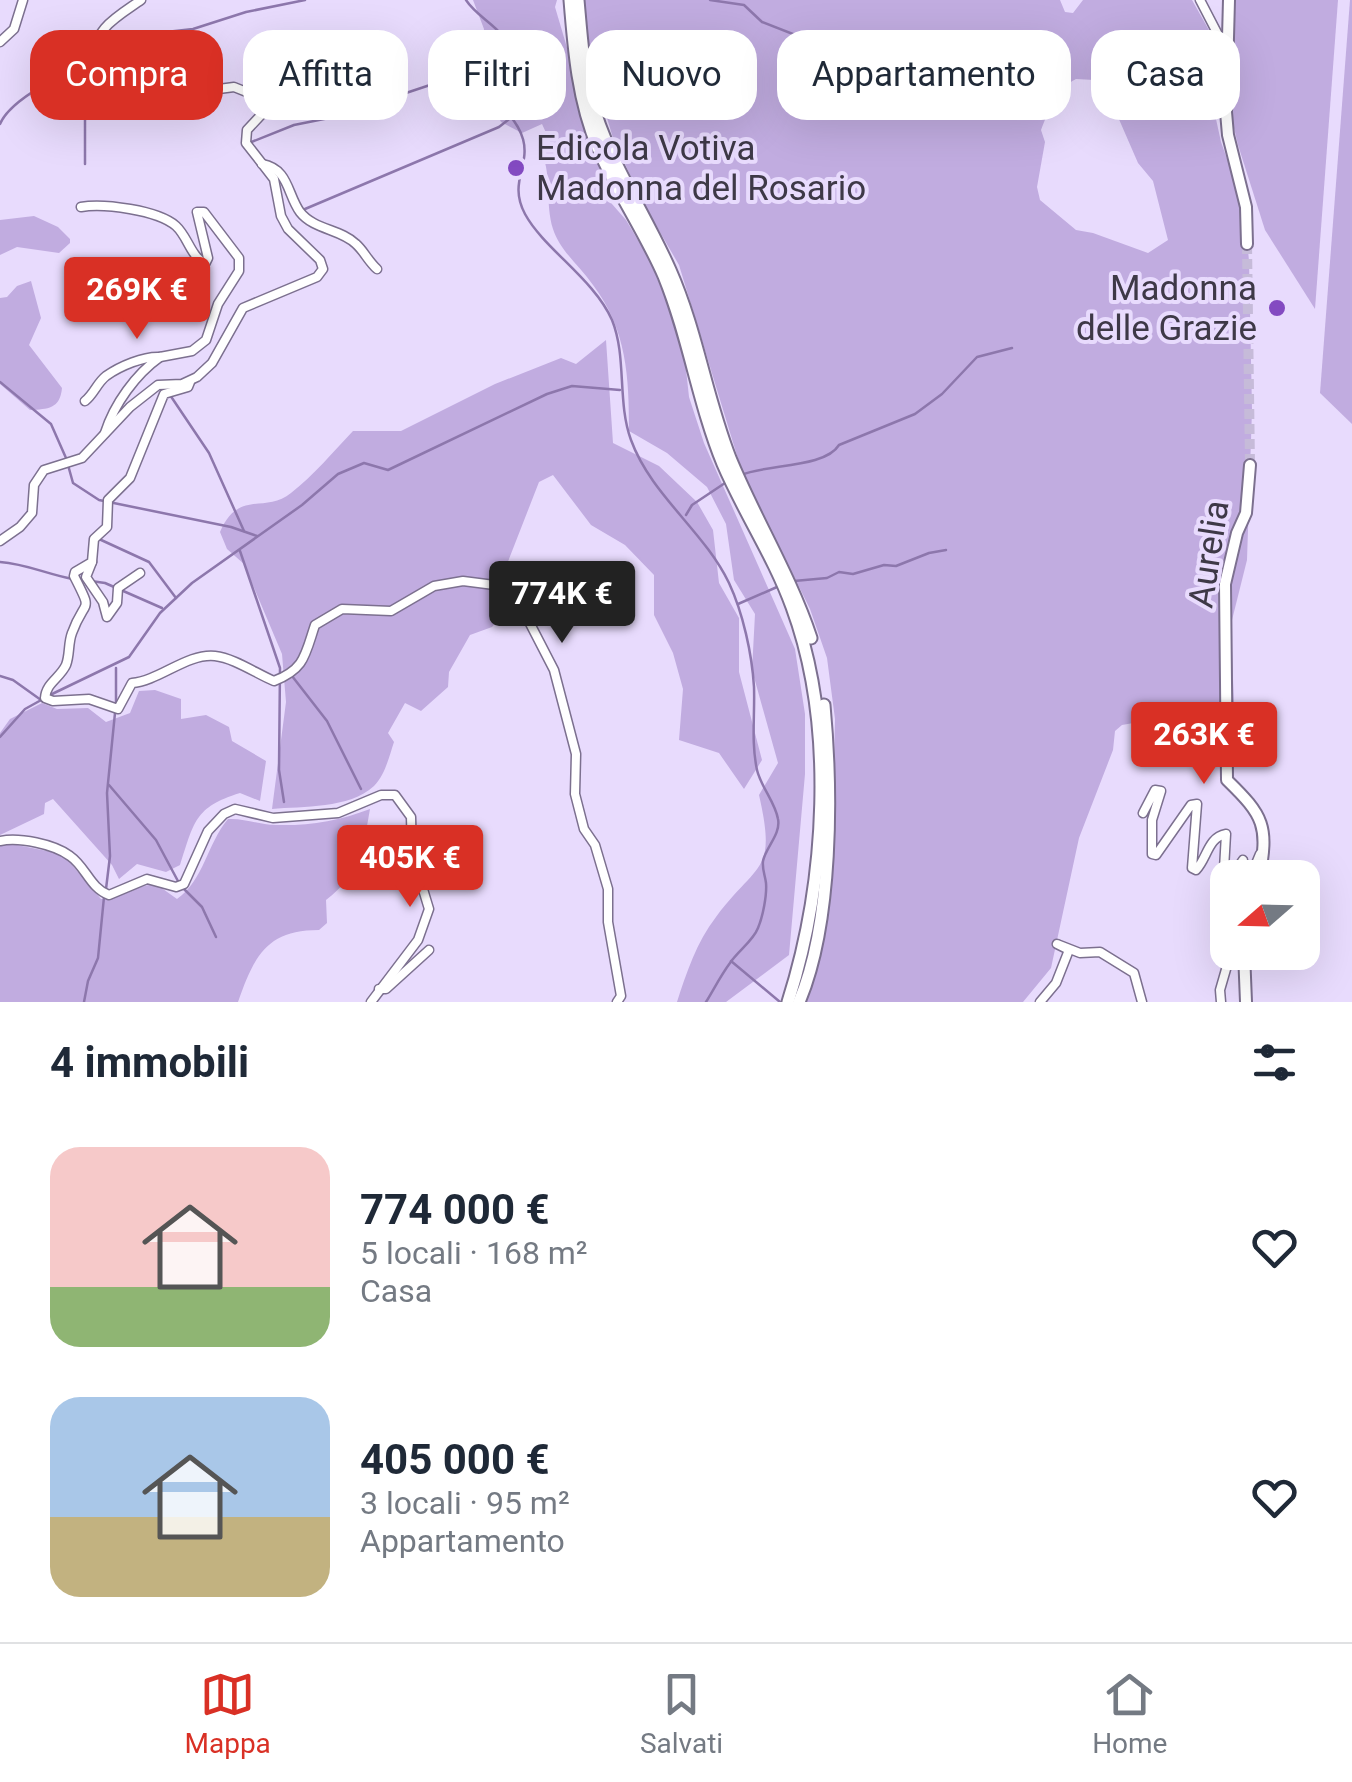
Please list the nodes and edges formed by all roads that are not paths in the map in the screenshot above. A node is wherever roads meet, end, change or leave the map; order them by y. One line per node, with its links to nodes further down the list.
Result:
1 (23, 0): 9 (street)
2 (141, 0): 11 (street)
3 (570, 0): 19 (highway)
4 (578, 0): 19 (highway)
5 (1200, 0): 7 (street)
6 (1229, 0): 8 (main road)
7 (1215, 30)
8 (1228, 30)
9 (0, 42)
10 (1227, 120): 13 (main road)
11 (262, 164): 14 (street); 16 (street)
12 (81, 207): 15 (street)
13 (1247, 244)
14 (377, 269)
15 (160, 357): 17 (street); 18 (street)
16 (190, 382): 18 (street); 22 (street)
17 (85, 401)
18 (105, 434): 21 (street)
19 (727, 461): 25 (highway)
20 (1250, 465): 27 (main road, Aurelia)
21 (0, 541)
22 (92, 562): 23 (street); 36 (street)
23 (140, 573)
24 (1143, 812): 28 (street)
25 (822, 834): 37 (highway); 38 (highway)
26 (0, 841): 34 (street)
27 (1266, 842): 29 (street); 30 (main road)
28 (1224, 860)
29 (1258, 860)
30 (1263, 860)
31 (430, 950): 34 (street)
32 (1226, 970): 41 (street)
33 (1245, 970): 42 (main road)
34 (378, 990): 35 (street)
35 (372, 1002)
36 (617, 1002)
37 (788, 1002)
38 (798, 1002)
39 (1040, 1002): 40 (street)
40 (1142, 1002)
41 (1221, 1002)
42 (1246, 1002)

